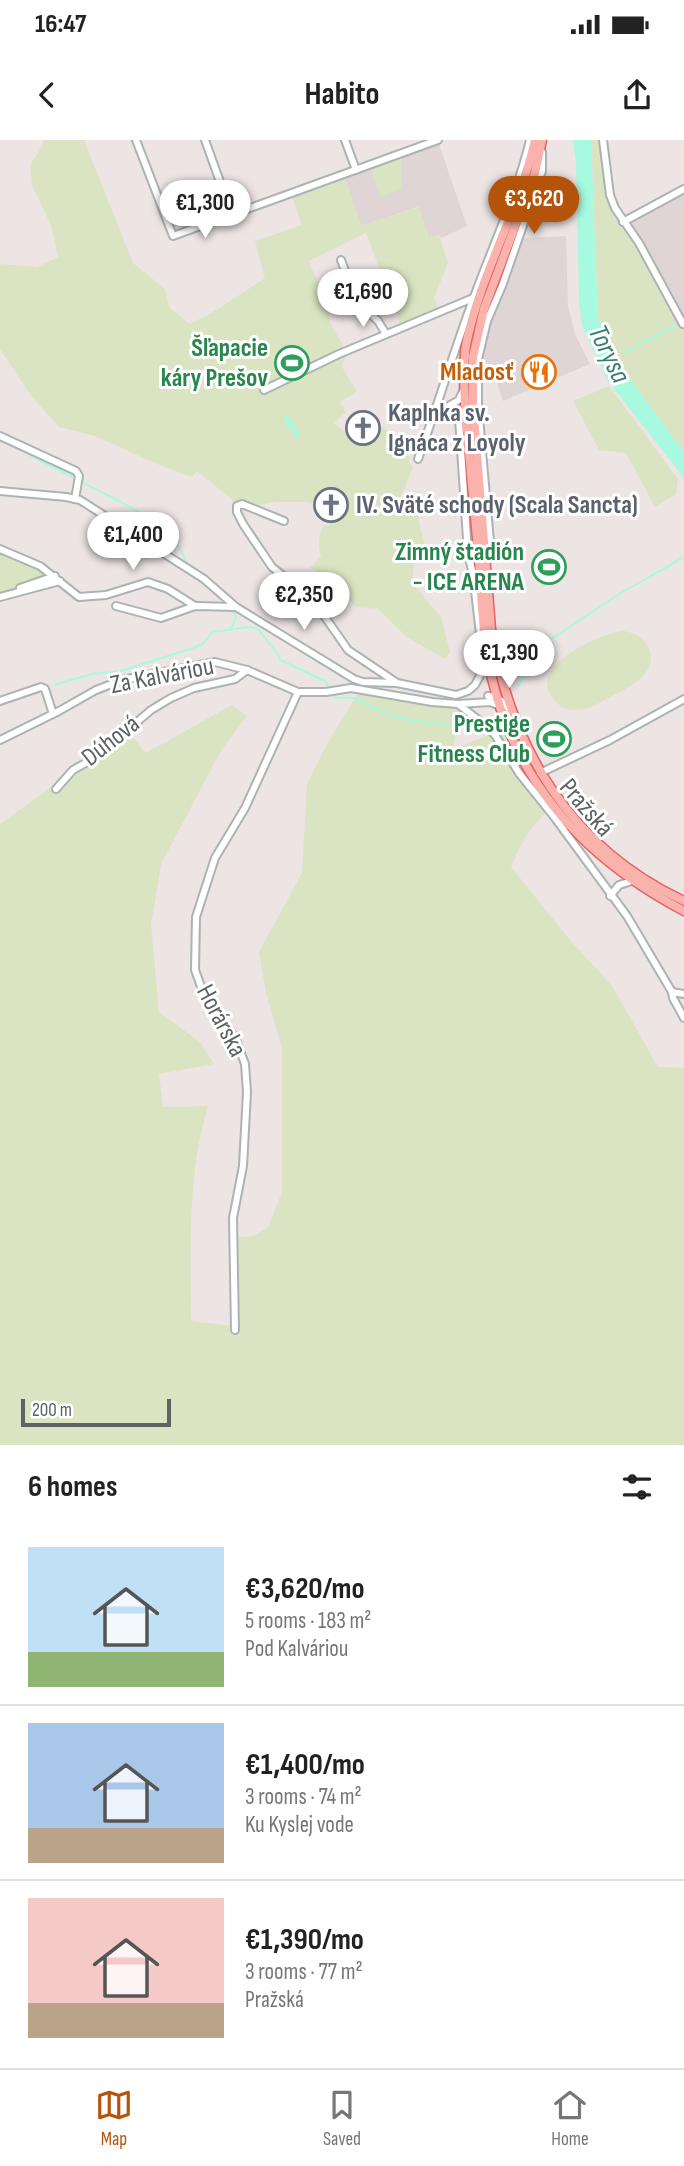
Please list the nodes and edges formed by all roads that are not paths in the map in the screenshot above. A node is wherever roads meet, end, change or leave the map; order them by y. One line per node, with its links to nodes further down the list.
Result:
1 (136, 140): 9 (street)
2 (205, 140): 9 (street)
3 (345, 140): 7 (street)
4 (438, 140): 7 (street)
5 (603, 140): 10 (street)
6 (537, 141): 12 (street); 15 (main road); 17 (main road); 26 (street)
7 (356, 170): 9 (street)
8 (684, 189): 10 (street)
9 (232, 215)
10 (624, 222): 13 (street)
11 (341, 260): 14 (street)
12 (473, 298): 14 (street); 19 (street)
13 (684, 324)
14 (386, 334): 16 (street)
15 (464, 385): 17 (main road); 18 (street)
16 (264, 390)
17 (469, 404): 18 (street); 35 (main road, Pražská); 40 (main road, Pražská)
18 (450, 405): 19 (street); 39 (street)
19 (438, 406): 21 (street)
20 (0, 436): 23 (street)
21 (418, 459)
22 (0, 491): 23 (street)
23 (75, 499): 31 (street)
24 (284, 521): 34 (street)
25 (0, 549): 27 (street)
26 (491, 553)
27 (57, 579): 28 (street); 30 (street)
28 (0, 595)
29 (116, 606): 30 (street)
30 (195, 606): 31 (street)
31 (231, 608): 33 (street)
32 (247, 670): 38 (street, Za Kalváriou); 47 (street, Za Kalváriou); 51 (street, Dúhová)
33 (354, 679): 34 (street); 36 (street)
34 (397, 683): 39 (street)
35 (503, 686): 40 (street); 48 (main road, Pražská)
36 (351, 688): 38 (street, Za Kalváriou); 45 (street, Za Kalváriou)
37 (288, 689): 44 (street)
38 (298, 692): 44 (street, Horárska)
39 (456, 695): 45 (street)
40 (492, 699): 43 (street, Za Kalváriou); 48 (street); 52 (main road, Pražská)
41 (684, 699): 50 (street)
42 (0, 701): 47 (street)
43 (479, 702): 45 (street, Za Kalváriou); 46 (street)
44 (293, 703): 61 (street, Horárska)
45 (458, 704): 46 (street)
46 (470, 712): 55 (street)
47 (53, 714): 49 (street, Za Kalváriou)
48 (513, 715): 50 (main road, Pražská)
49 (0, 740)
50 (540, 773): 56 (main road, Pražská)
51 (56, 789)
52 (619, 871): 53 (main road, Pražská); 54 (street)
53 (632, 881): 54 (street); 57 (main road, Pražská)
54 (619, 885): 55 (street)
55 (610, 896): 58 (street)
56 (684, 901)
57 (684, 911)
58 (672, 992): 59 (street); 60 (street)
59 (684, 994)
60 (684, 1018)
61 (235, 1331)

